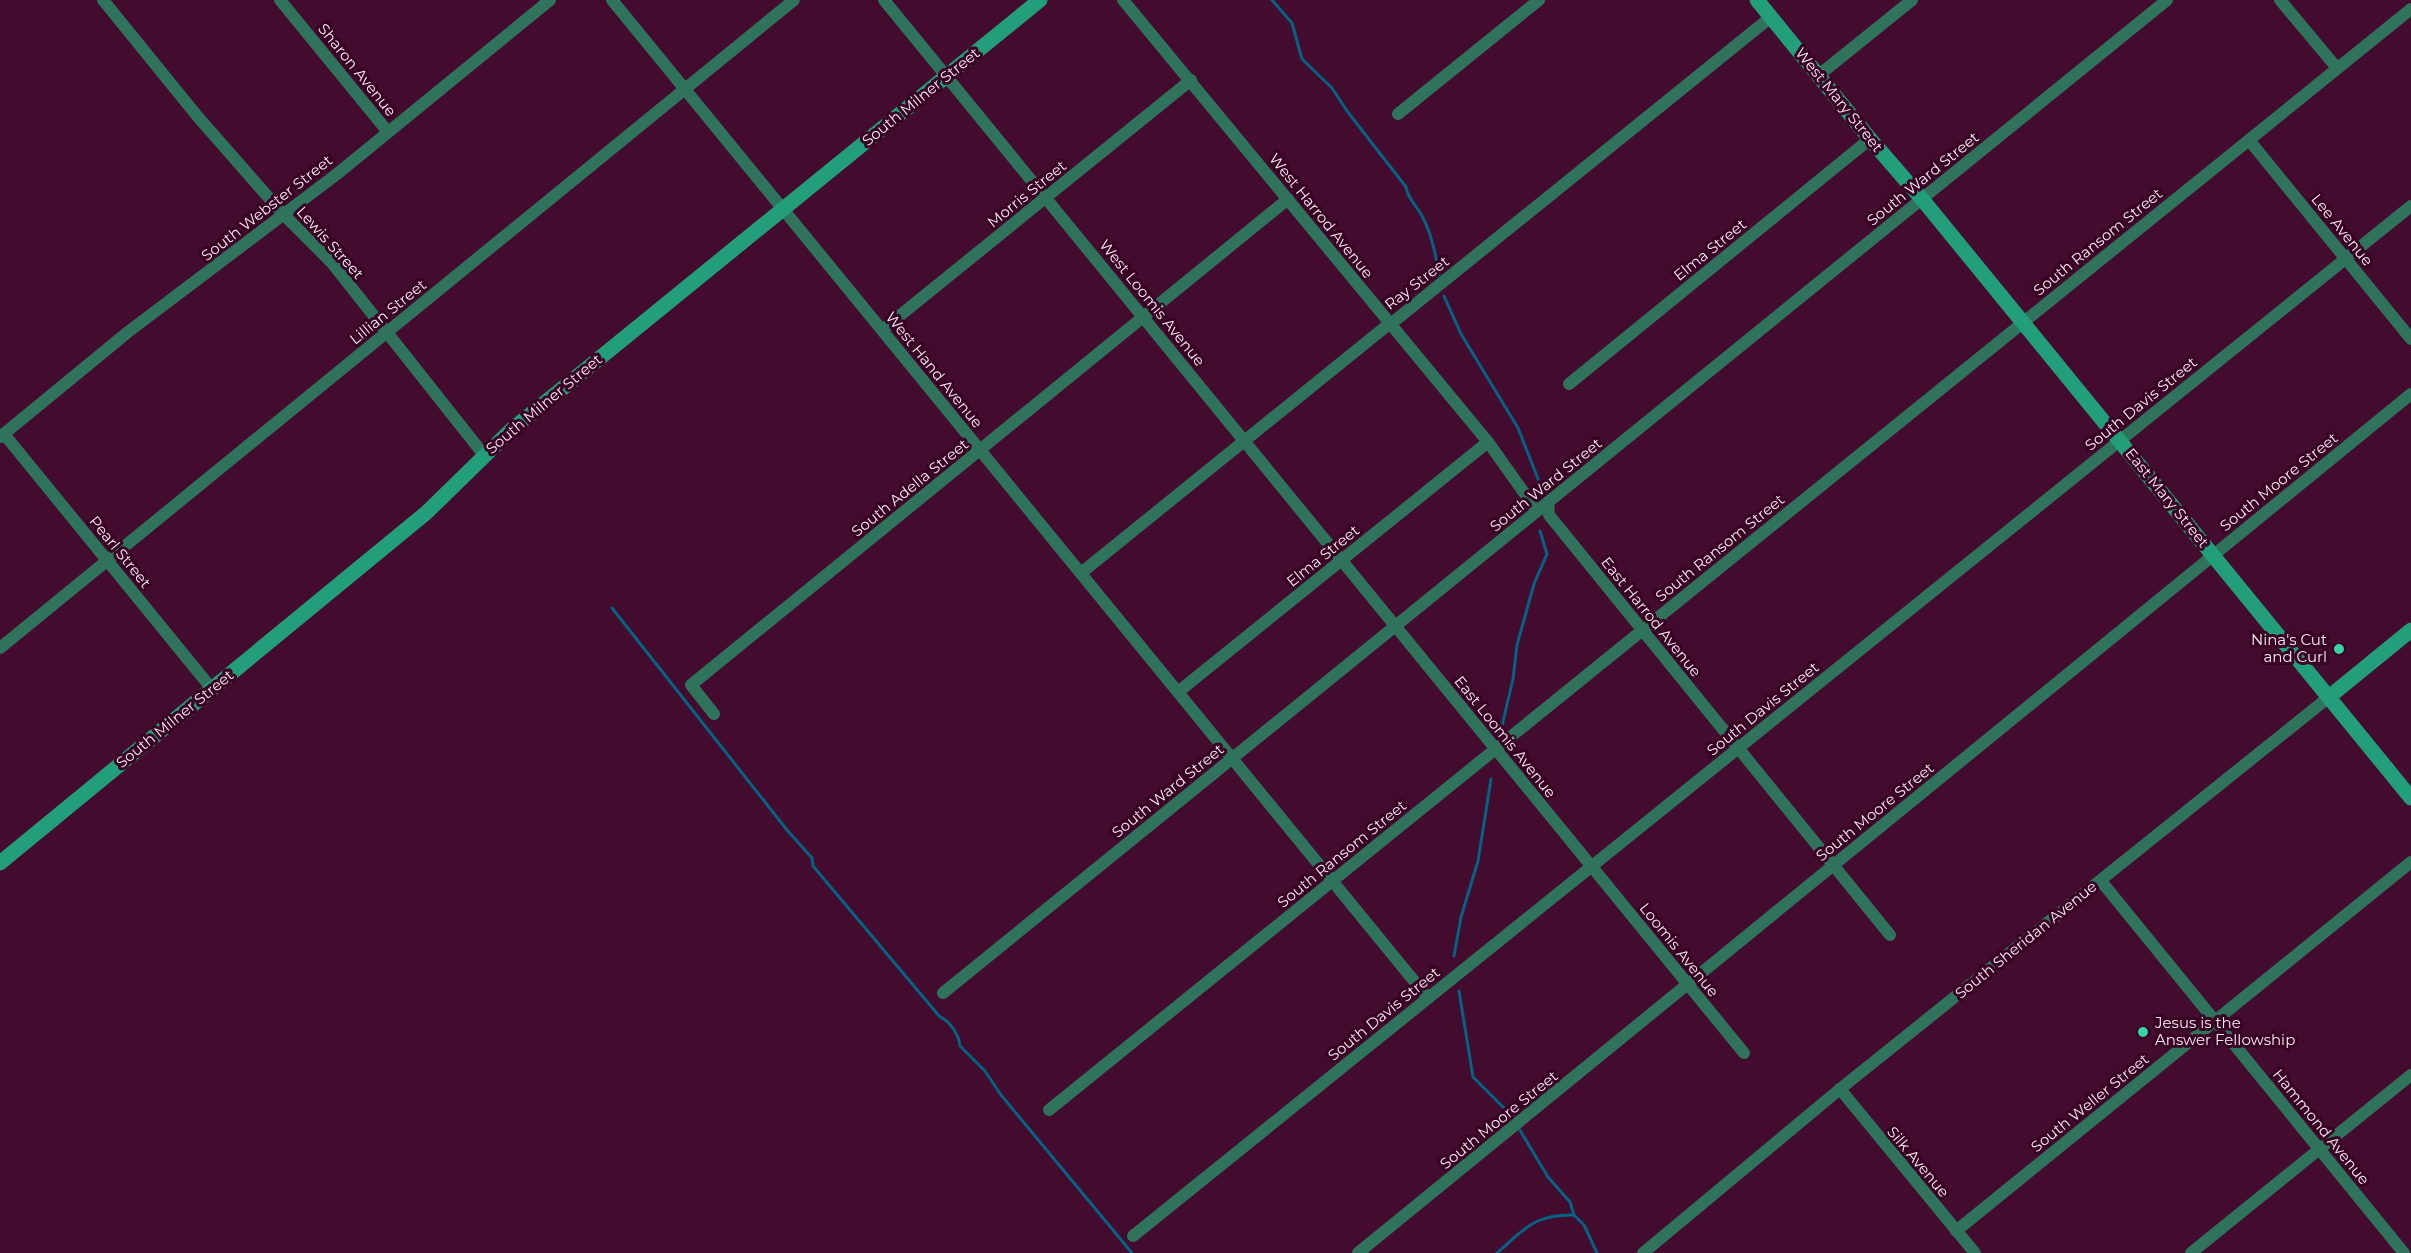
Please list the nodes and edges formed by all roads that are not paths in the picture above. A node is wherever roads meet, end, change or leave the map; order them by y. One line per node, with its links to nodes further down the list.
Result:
1 (103, 0): 30 (street, Lewis Street)
2 (280, 0): 22 (street, Sharon Avenue)
3 (550, 0): 22 (street, South Webster Street)
4 (612, 0): 20 (street, West Hand Avenue)
5 (794, 0): 20 (street, Lillian Street)
6 (884, 0): 18 (street, West Loomis Avenue)
7 (1040, 0): 18 (street, South Milner Street)
8 (1124, 0): 19 (street, West Harrod Avenue)
9 (1539, 0): 21 (street)
10 (1757, 0): 15 (street, West Mary Street)
11 (1912, 0): 17 (street)
12 (2167, 0): 27 (street, South Ward Street)
13 (2280, 0): 16 (street)
14 (2411, 9): 16 (street, South Ransom Street)
15 (1771, 17): 17 (street, West Mary Street); 34 (street, Ray Street)
16 (2337, 68): 24 (street, South Ransom Street)
17 (1819, 75): 23 (street, West Mary Street)
18 (946, 76): 25 (street, West Loomis Avenue); 29 (street, South Milner Street)
19 (1191, 80): 25 (street, Morris Street); 26 (street, West Harrod Avenue)
20 (685, 89): 29 (street, West Hand Avenue); 36 (street, Lillian Street)
21 (1398, 114)
22 (388, 132): 30 (street, South Webster Street)
23 (1870, 139): 27 (street, West Mary Street); 38 (street, Elma Street)
24 (2249, 140): 31 (street, Lee Avenue); 33 (street, South Ransom Street)
25 (1046, 198): 32 (street, West Loomis Avenue); 35 (street, Morris Street)
26 (1288, 199): 32 (street, South Adella Street); 34 (street, West Harrod Avenue)
27 (1922, 199): 33 (street, East Mary Street); 46 (street, South Ward Street)
28 (2411, 206): 31 (street, South Davis Street)
29 (783, 209): 35 (street, West Hand Avenue); 45 (street, South Milner Street)
30 (284, 215): 36 (street, Lewis Street); 40 (street, South Webster Street)
31 (2345, 259): 37 (street, Lee Avenue); 42 (street, South Davis Street)
32 (1143, 317): 41 (street, West Loomis Avenue); 44 (street, South Adella Street)
33 (2023, 322): 42 (street, East Mary Street); 53 (street, South Ransom Street)
34 (1389, 324): 41 (street, Ray Street); 43 (street, West Harrod Avenue)
35 (882, 330): 44 (street, West Hand Avenue)
36 (387, 333): 45 (street, Lewis Street); 50 (street, Lillian Street)
37 (2411, 339)
38 (1569, 384)
39 (2411, 394): 48 (street, South Moore Street)
40 (2, 435): 50 (street, Pearl Street)
41 (1244, 440): 49 (street, West Loomis Avenue); 51 (street, Ray Street)
42 (2120, 441): 48 (street, East Mary Street); 61 (street, South Davis Street)
43 (1488, 442): 47 (street, West Harrod Avenue); 49 (street, Elma Street)
44 (980, 450): 51 (street, West Hand Avenue); 59 (street, South Adella Street)
45 (484, 454): 56 (street, South Milner Street)
46 (1548, 502): 47 (street, South Ward Street); 53 (street, East Harrod Avenue)
47 (1537, 511): 52 (street, South Ward Street)
48 (2213, 555): 58 (street, East Mary Street); 66 (street, South Moore Street)
49 (1341, 560): 52 (street, West Loomis Avenue); 57 (street, Elma Street)
50 (107, 561): 55 (street, Lillian Street); 56 (street, Pearl Street)
51 (1081, 573): 57 (street, West Hand Avenue)
52 (1396, 626): 60 (street, East Loomis Avenue); 62 (street, South Ward Street)
53 (1643, 630): 60 (street, South Ransom Street); 61 (street, East Harrod Avenue)
54 (2411, 630): 58 (street, South Sheridan Avenue)
55 (0, 648)
56 (212, 689): 65 (street, South Milner Street)
57 (1178, 692): 62 (street, West Hand Avenue)
58 (2328, 697): 63 (street, East Mary Street); 69 (street, South Sheridan Avenue)
59 (714, 714)
60 (1497, 748): 67 (street, East Loomis Avenue); 68 (street, South Ransom Street)
61 (1738, 748): 66 (street, East Harrod Avenue); 67 (street, South Davis Street)
62 (1232, 758): 68 (street, West Hand Avenue); 72 (street, South Ward Street)
63 (2411, 798)
64 (2411, 862): 74 (street, South Weller Street)
65 (0, 863)
66 (1833, 866): 70 (street, East Harrod Avenue); 71 (street, South Moore Street)
67 (1591, 867): 71 (street, Loomis Avenue); 73 (street, South Davis Street)
68 (1333, 880): 73 (street, West Hand Avenue); 78 (street, South Ransom Street)
69 (2101, 881): 74 (street, Hammond Avenue); 77 (street, South Sheridan Avenue)
70 (1890, 935)
71 (1688, 984): 75 (street, Loomis Avenue); 82 (street, South Moore Street)
72 (943, 993)
73 (1428, 998): 81 (street, South Davis Street)
74 (2215, 1021): 79 (street, Hammond Avenue); 80 (street, South Weller Street)
75 (1744, 1053)
76 (2411, 1075): 79 (street)
77 (1839, 1089): 80 (street, Silk Avenue); 83 (street, South Sheridan Avenue)
78 (1049, 1110)
79 (2319, 1149): 85 (street); 86 (street, Hammond Avenue)
80 (1956, 1231): 84 (street, Silk Avenue)
81 (1133, 1236)
82 (1358, 1253)
83 (1643, 1253)
84 (1975, 1253)
85 (2191, 1253)
86 (2404, 1253)

